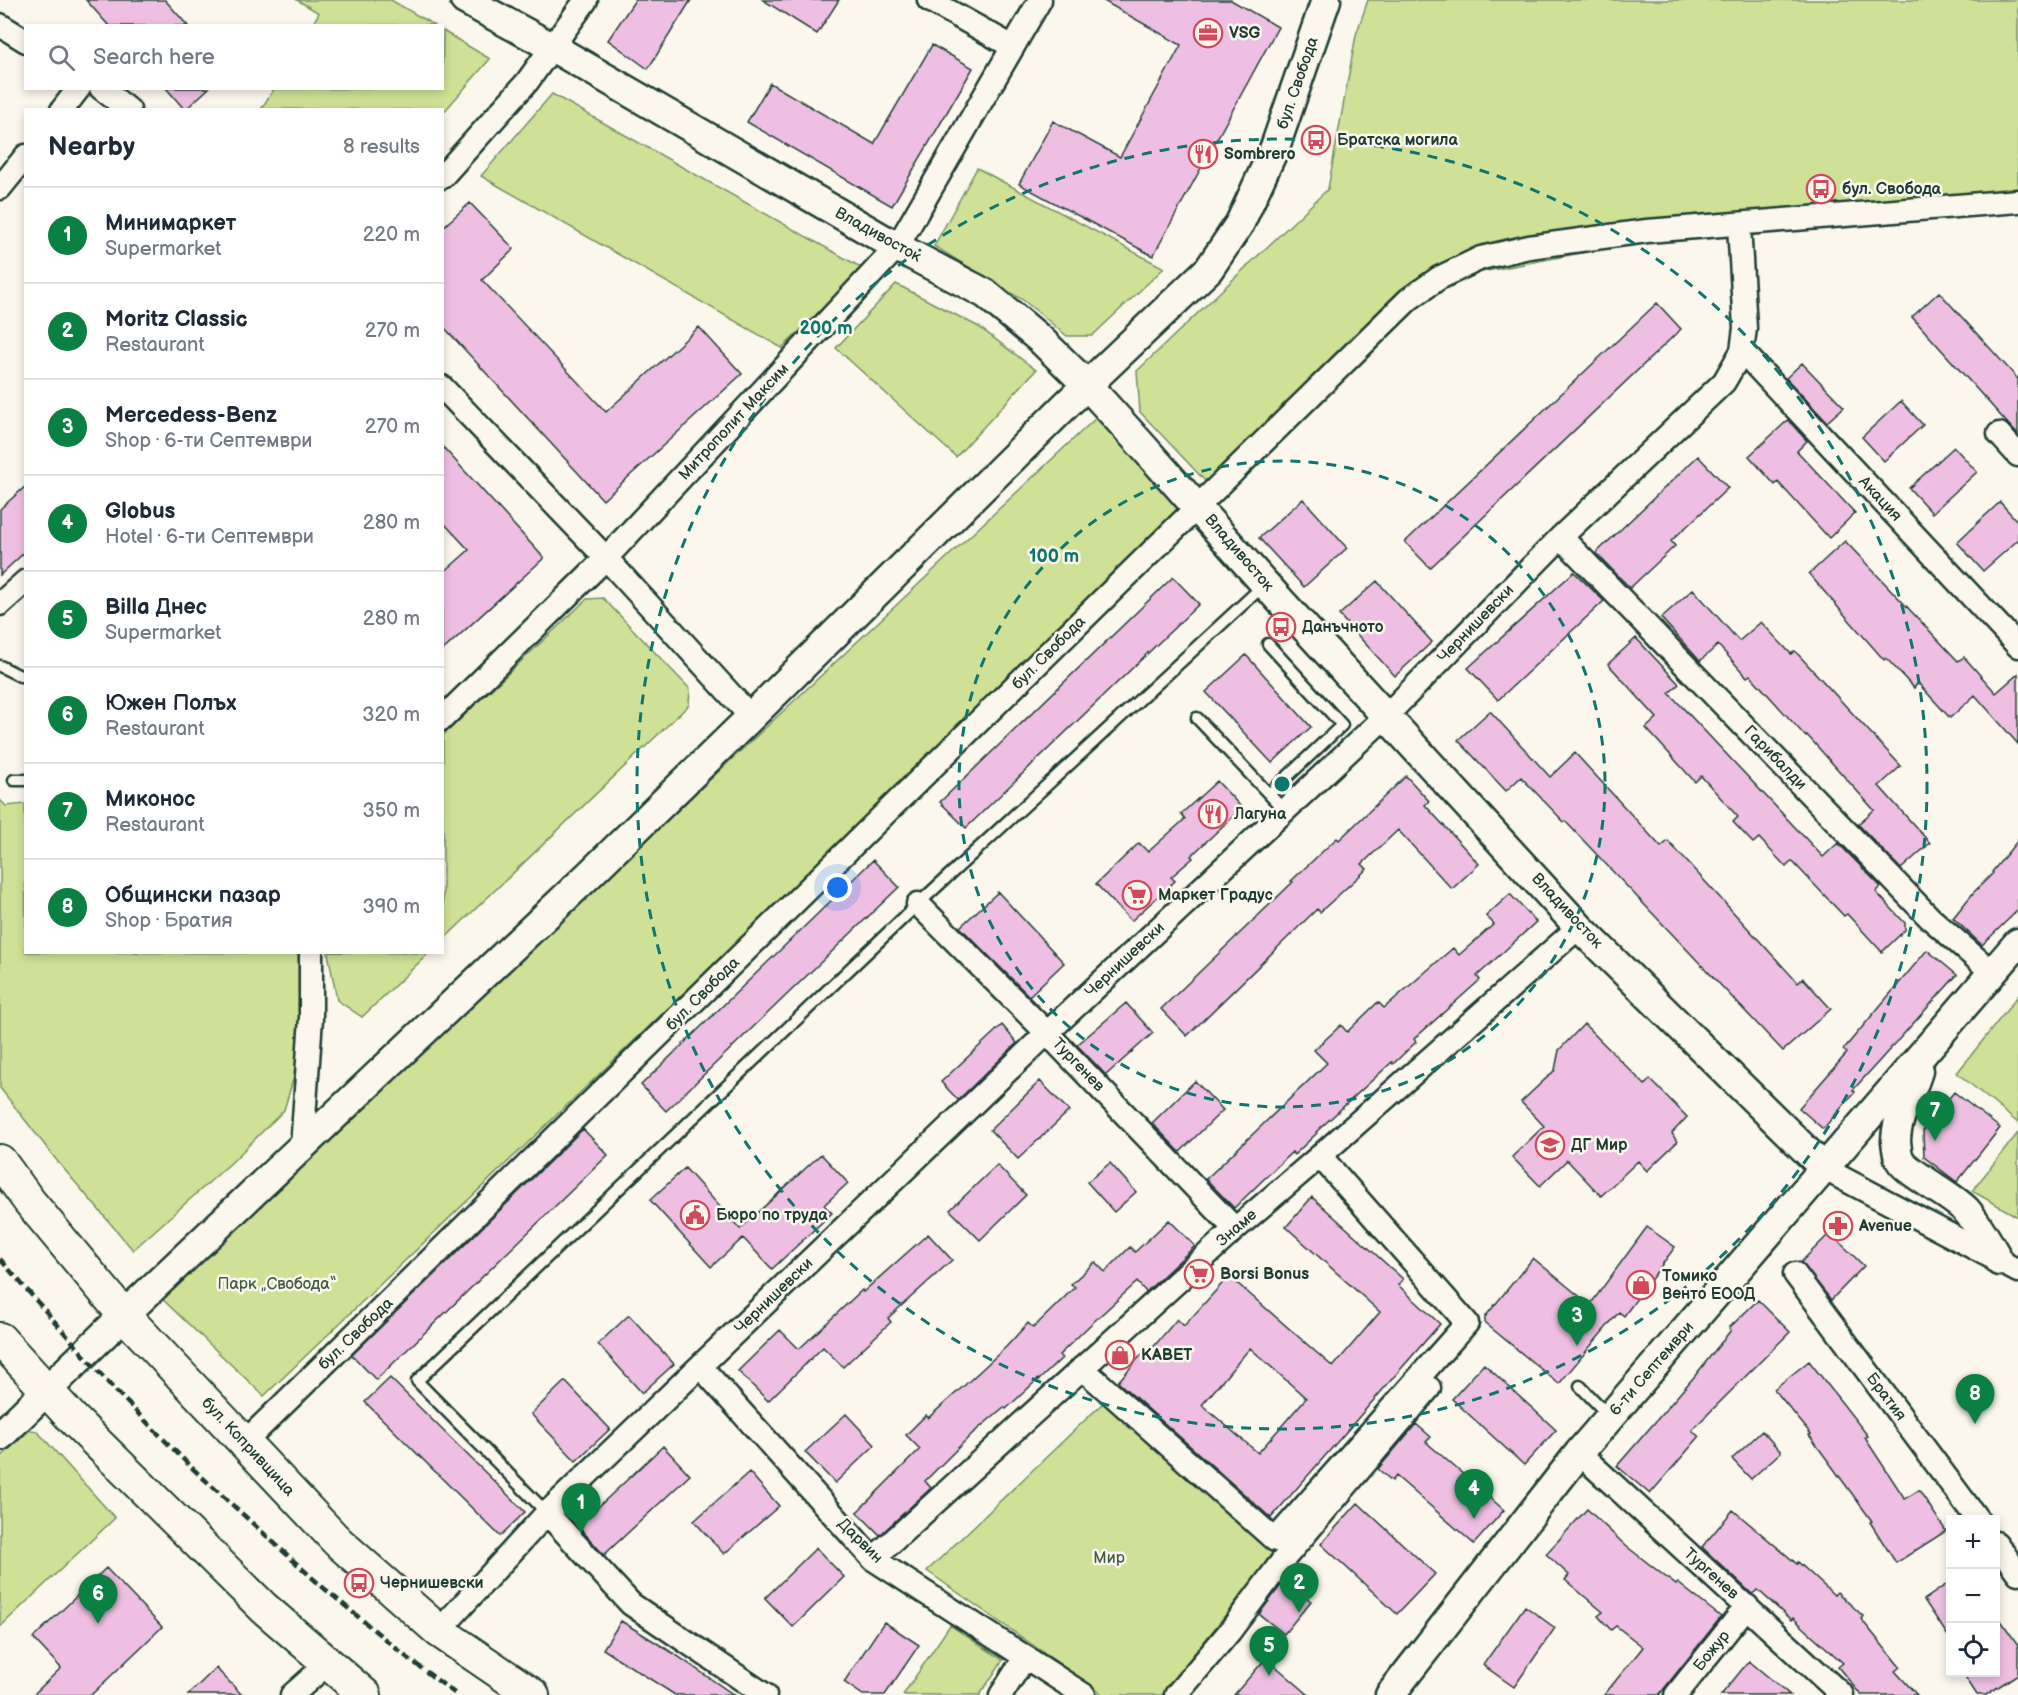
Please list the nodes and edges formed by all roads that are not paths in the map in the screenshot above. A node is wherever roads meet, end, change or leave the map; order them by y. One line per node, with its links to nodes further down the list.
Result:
1 (465, 0): 9 (street, Владивосток)
2 (586, 0): 9 (street)
3 (929, 0): 8 (street)
4 (1040, 0): 8 (street, Митрополит Максим)
5 (1326, 0): 21 (street, бул. Свобода)
6 (0, 25): 7 (street)
7 (24, 40)
8 (1013, 47): 19 (street, Митрополит Максим)
9 (552, 48): 15 (street); 19 (street, Владивосток)
10 (77, 90): 12 (street)
11 (104, 90): 13 (street)
12 (64, 108)
13 (126, 108)
14 (24, 158): 16 (street)
15 (444, 175)
16 (0, 188)
17 (2018, 201): 18 (street, бул. Свобода)
18 (1739, 225): 20 (street, Чернишевски); 25 (street, бул. Свобода)
19 (897, 247): 21 (street, Владивосток); 27 (street, Митрополит Максим)
20 (1742, 351): 26 (street, Чернишевски); 32 (street, Акация)
21 (1087, 385): 25 (street, Владивосток); 37 (street, бул. Свобода)
22 (444, 389): 27 (street)
23 (1999, 434): 24 (street)
24 (2018, 455)
25 (1198, 506): 29 (street, Владивосток); 66 (street, бул. Свобода)
26 (1562, 537): 35 (street, Чернишевски); 47 (street, Гарибалди)
27 (606, 558): 36 (street, Митрополит Максим); 37 (street)
28 (24, 583): 30 (street)
29 (1265, 584): 35 (street, Владивосток); 43 (lane)
30 (0, 604)
31 (1268, 644): 41 (lane)
32 (2018, 646)
33 (0, 666): 34 (lane)
34 (24, 676)
35 (1387, 715): 42 (street, Чернишевски); 44 (street, Владивосток)
36 (444, 717)
37 (751, 717): 50 (street, бул. Свобода)
38 (1197, 718): 41 (lane)
39 (14, 780): 40 (lane)
40 (24, 780)
41 (1269, 794): 42 (lane)
42 (1285, 811): 48 (street, Чернишевски)
43 (918, 904): 48 (street, Тургенев); 68 (lane)
44 (1580, 927): 51 (street, Знаме); 53 (street, Владивосток)
45 (2018, 942): 47 (street, 6-ти Септември)
46 (311, 954): 50 (street)
47 (1993, 973): 49 (street, 6-ти Септември)
48 (1047, 1033): 54 (street, Тургенев); 60 (street, Чернишевски)
49 (1921, 1058): 53 (street, 6-ти Септември); 55 (street)
50 (302, 1147): 57 (street, бул. Свобода)
51 (1320, 1156): 54 (street, Знаме); 61 (street)
52 (0, 1161): 57 (main road, бул. Копривщица)
53 (1825, 1169): 55 (street, Владивосток); 64 (street, 6-ти Септември)
54 (1235, 1229): 61 (street, Знаме)
55 (2008, 1266)
56 (1795, 1274): 69 (street, Братия)
57 (124, 1315): 63 (street, бул. Свобода); 66 (main road, бул. Копривщица)
58 (0, 1339): 63 (main road)
59 (1466, 1345): 83 (street)
60 (701, 1367): 68 (street, Чернишевски); 71 (street, Дарвин)
61 (1082, 1368): 71 (street, Знаме)
62 (1580, 1386): 64 (lane)
63 (46, 1392): 65 (street, бул. Свобода); 76 (main road)
64 (1610, 1417): 67 (street, 6-ти Септември)
65 (0, 1436)
66 (244, 1443): 74 (main road, бул. Копривщица)
67 (1579, 1453): 73 (street, Тургенев); 84 (street, 6-ти Септември)
68 (547, 1513): 74 (street, Чернишевски); 80 (street)
69 (1974, 1515)
70 (2000, 1550): 72 (street)
71 (873, 1559): 75 (street, Дарвин)
72 (2018, 1573)
73 (1747, 1606): 85 (street, Божур); 86 (street, Тургенев)
74 (440, 1631): 79 (main road, бул. Копривщица)
75 (1025, 1657): 81 (street); 82 (street, Дарвин)
76 (327, 1664): 77 (street); 78 (main road)
77 (292, 1695)
78 (365, 1695)
79 (534, 1695)
80 (765, 1695)
81 (1001, 1695)
82 (1084, 1695)
83 (1176, 1695)
84 (1390, 1695)
85 (1676, 1695)
86 (1842, 1695)

